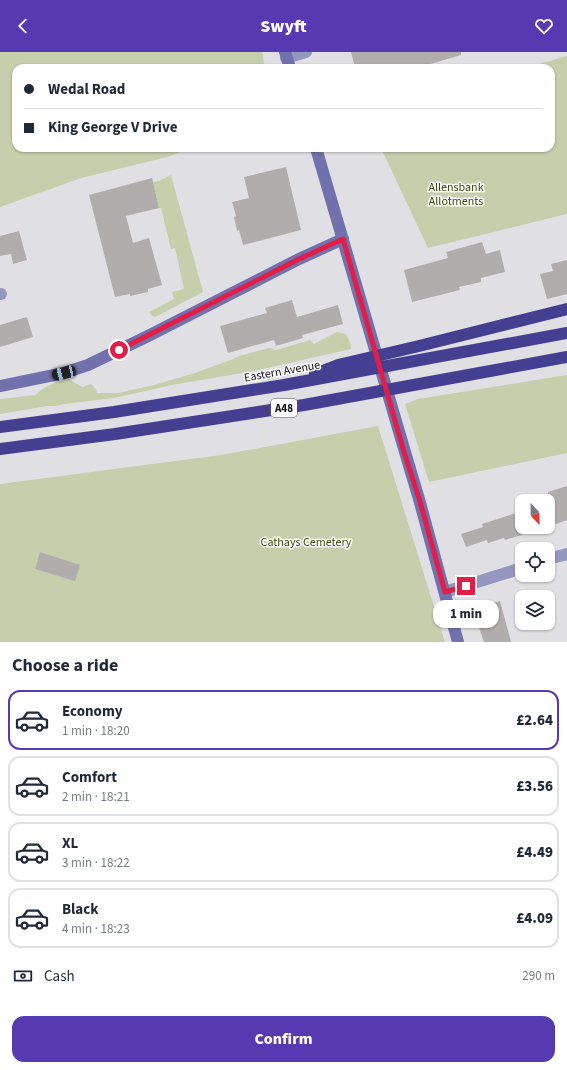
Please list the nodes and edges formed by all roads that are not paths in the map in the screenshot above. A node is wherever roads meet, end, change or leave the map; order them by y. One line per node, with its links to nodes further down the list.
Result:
1 (306, 52): 2 (street)
2 (287, 59)
3 (317, 152): 4 (street)
4 (343, 239): 9 (street); 15 (street)
5 (567, 309): 8 (highway)
6 (567, 333): 8 (highway, Eastern Avenue / A48)
7 (567, 357): 11 (highway, A48)
8 (284, 385): 10 (highway, Eastern Avenue / A48)
9 (0, 386)
10 (0, 427)
11 (0, 449)
12 (567, 547): 13 (street)
13 (558, 556)
14 (515, 570): 15 (street)
15 (445, 592): 16 (street)
16 (458, 642)

